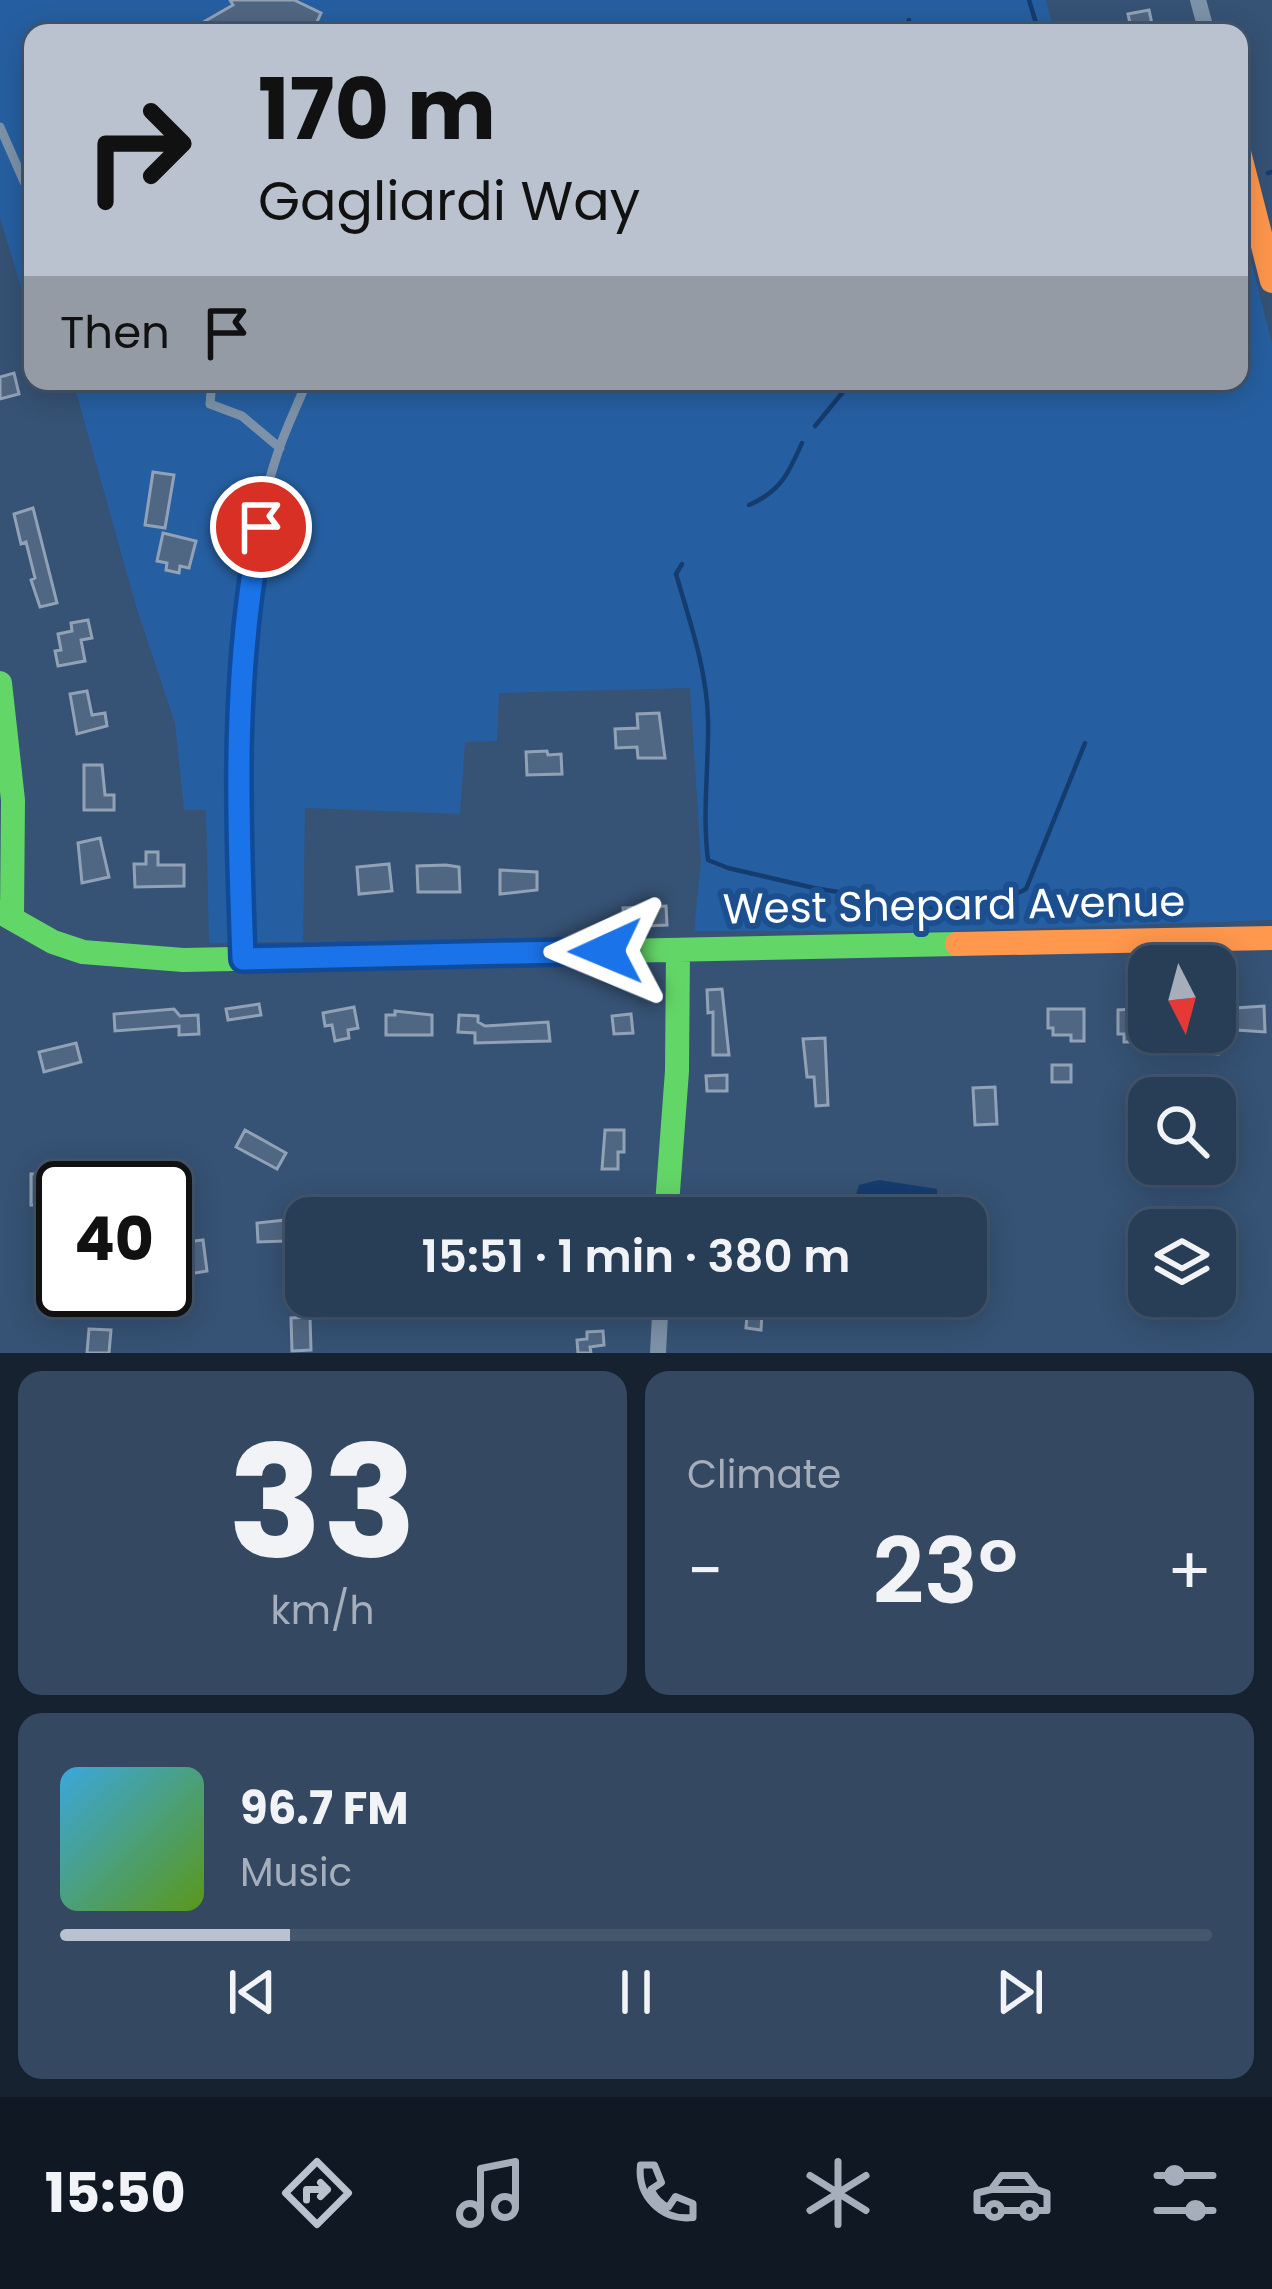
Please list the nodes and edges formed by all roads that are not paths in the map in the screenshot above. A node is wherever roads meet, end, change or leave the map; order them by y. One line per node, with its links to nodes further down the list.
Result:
1 (0, 127): 2 (lane)
2 (24, 182)
3 (1248, 187): 4 (street)
4 (1272, 281)
5 (211, 390): 7 (lane)
6 (303, 390): 7 (lane)
7 (280, 448): 12 (lane)
8 (0, 683): 9 (street)
9 (6, 914): 12 (street, West Shepard Avenue)
10 (1272, 938): 11 (street, West Shepard Avenue)
11 (678, 950): 12 (street, West Shepard Avenue); 13 (street)
12 (243, 959)
13 (668, 1197)
14 (660, 1317): 15 (street)
15 (658, 1353)

